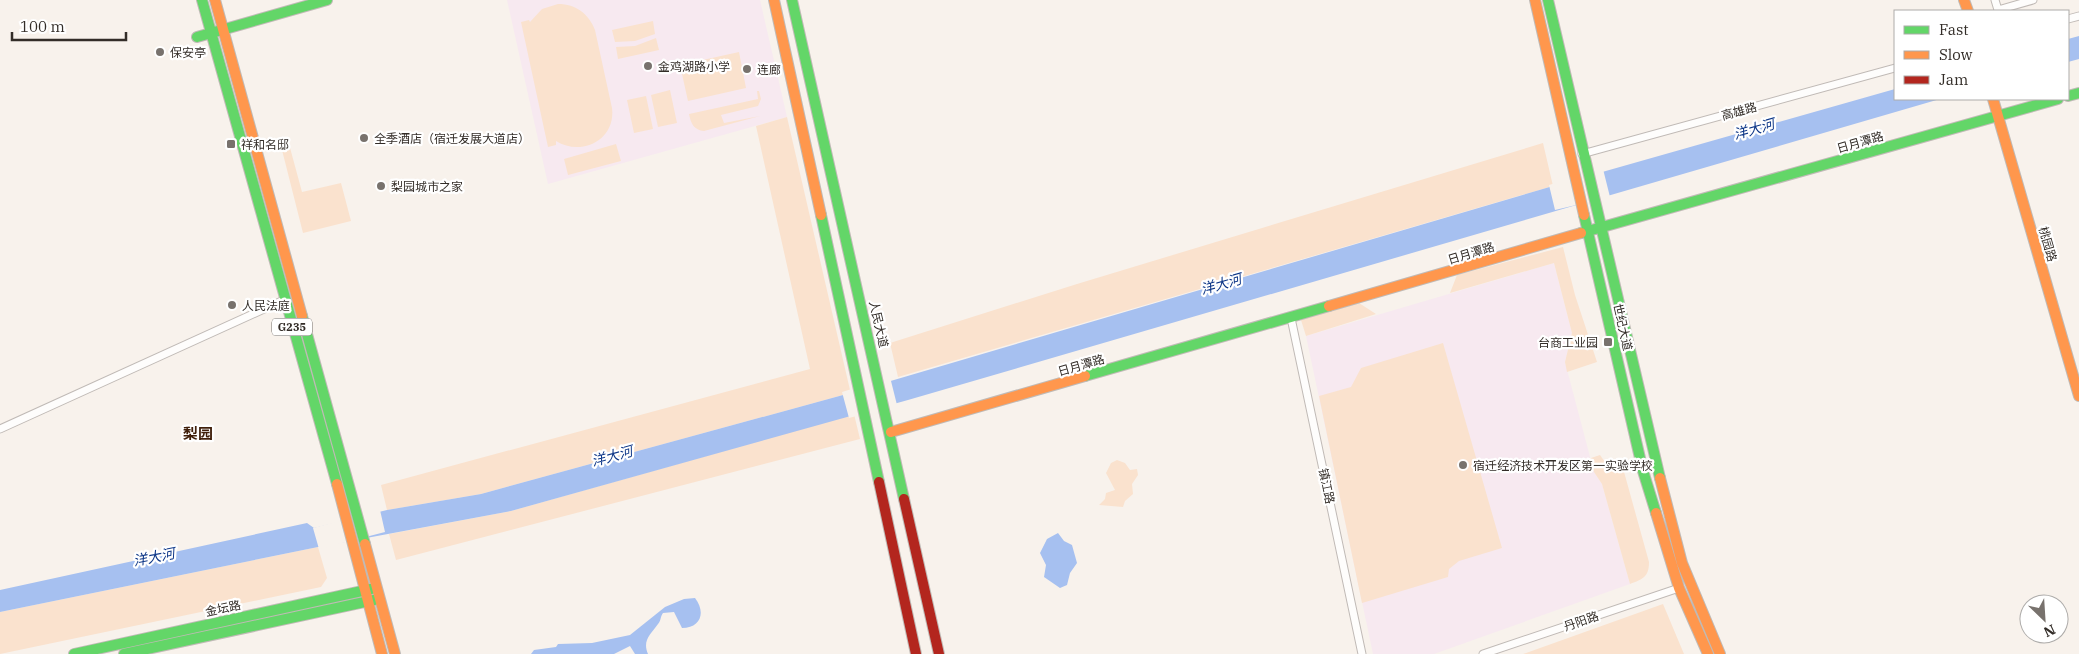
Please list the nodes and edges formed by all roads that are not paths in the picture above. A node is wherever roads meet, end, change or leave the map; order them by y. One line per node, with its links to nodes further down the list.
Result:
1 (202, 0): 12 (main road, G235)
2 (215, 0): 11 (main road, G235)
3 (327, 0): 11 (main road)
4 (774, 0): 36 (main road)
5 (792, 0): 26 (main road, 人民大道)
6 (1535, 0): 20 (main road, 世纪大道)
7 (1548, 0): 18 (main road, 世纪大道)
8 (1995, 0): 10 (street)
9 (2032, 0): 10 (street)
10 (1998, 10)
11 (222, 30): 12 (main road); 21 (main road, G235)
12 (211, 33): 13 (main road); 22 (main road, G235)
13 (197, 37)
14 (1894, 68): 18 (street, 高雄路)
15 (1993, 100): 17 (main road, 桃园路)
16 (2054, 100): 17 (main road, 日月潭路)
17 (1998, 116): 19 (main road, 日月潭路); 24 (main road, 桃园路)
18 (1582, 154): 19 (main road, 世纪大道)
19 (1600, 228): 20 (main road, 日月潭路); 41 (main road, 世纪大道)
20 (1587, 231): 23 (main road, 日月潭路); 28 (main road, 世纪大道)
21 (296, 295): 22 (street); 27 (main road, G235)
22 (285, 300): 25 (street); 29 (main road, G235)
23 (1291, 318): 26 (main road, 日月潭路); 38 (street, 镇江路)
24 (2079, 396)
25 (0, 429)
26 (891, 432): 37 (main road, 人民大道)
27 (377, 588): 29 (main road, 金坛路); 30 (main road, G235)
28 (1679, 588): 39 (street, 丹阳路); 40 (main road, 世纪大道)
29 (364, 590): 31 (main road, G235); 32 (main road, 金坛路)
30 (379, 599): 31 (main road, 金坛路); 35 (main road, G235)
31 (367, 601): 33 (main road, 金坛路); 34 (main road, G235)
32 (74, 654)
33 (124, 654)
34 (382, 654)
35 (395, 654)
36 (916, 654)
37 (939, 654)
38 (1362, 654)
39 (1483, 654)
40 (1708, 654)
41 (1720, 654)

